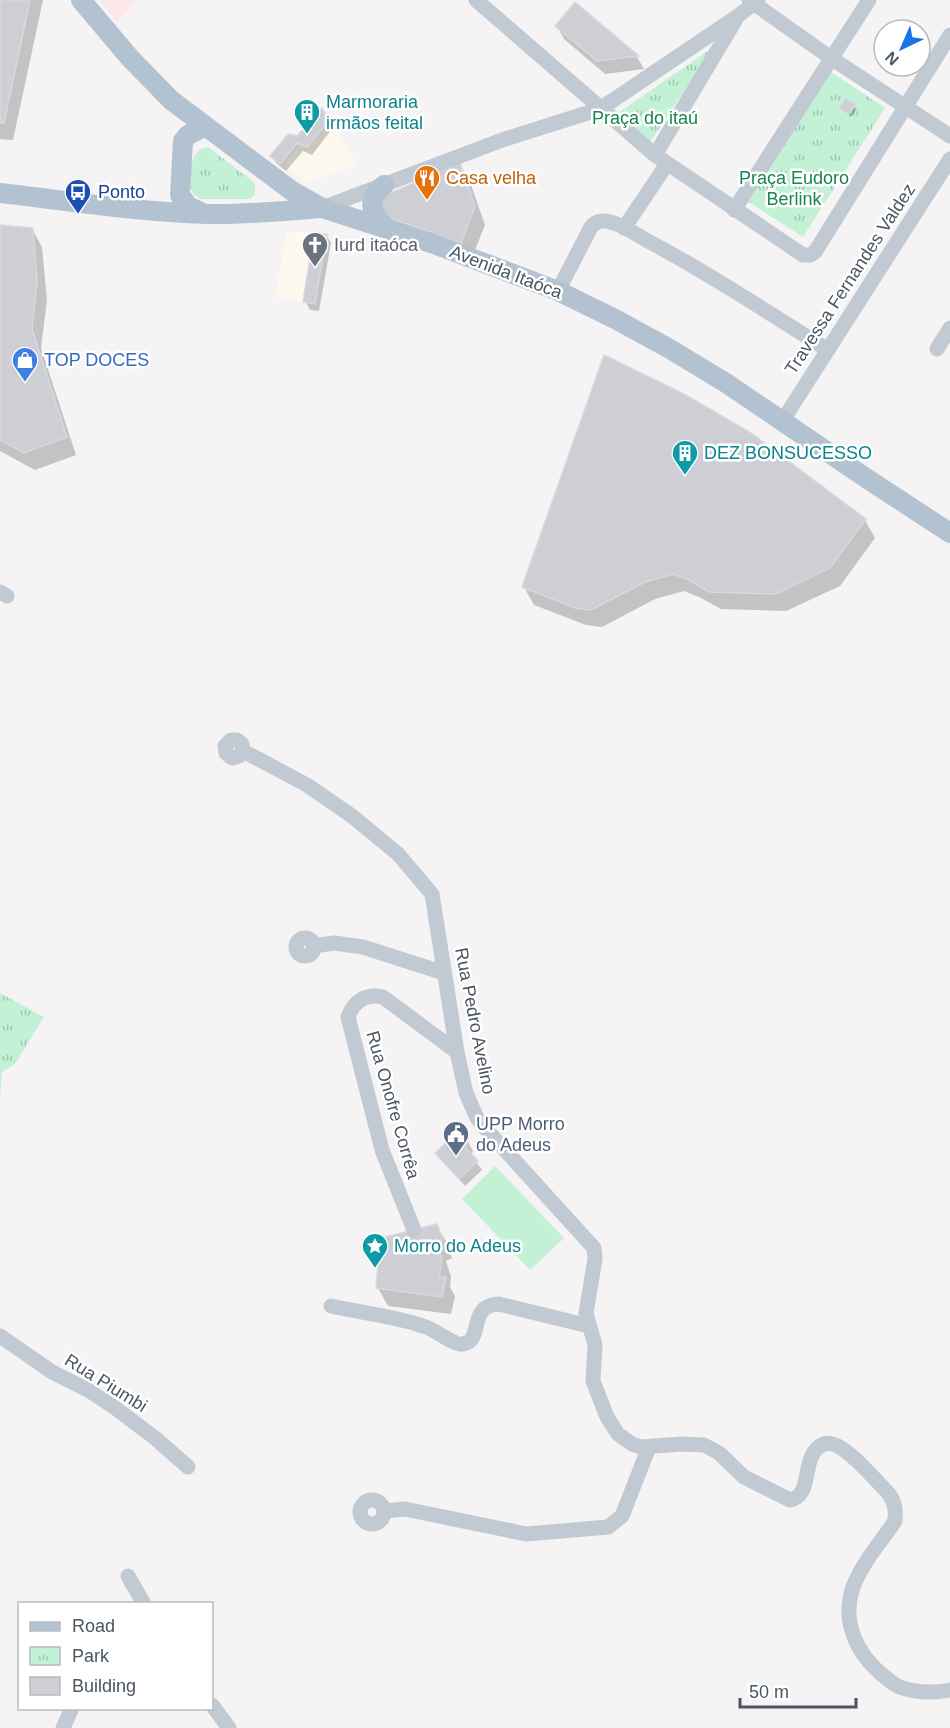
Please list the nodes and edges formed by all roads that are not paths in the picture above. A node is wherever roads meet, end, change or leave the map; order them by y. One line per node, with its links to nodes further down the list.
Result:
1 (81, 0): 10 (main road, Avenida Itaóca)
2 (476, 0): 9 (street)
3 (869, 0): 7 (street)
4 (754, 1): 5 (street); 7 (street)
5 (738, 16): 9 (street); 13 (street)
6 (950, 35): 8 (street)
7 (831, 58): 8 (street); 17 (street)
8 (904, 107): 11 (street); 17 (street)
9 (600, 109): 13 (street); 14 (street)
10 (204, 127): 16 (main road, Avenida Itaóca); 18 (main road)
11 (950, 136)
12 (950, 159): 24 (street, Travessa Fernandes Valdez)
13 (661, 160): 17 (street); 19 (street)
14 (384, 184): 16 (street); 20 (main road)
15 (0, 193): 18 (main road)
16 (322, 208): 18 (main road); 20 (main road, Avenida Itaóca)
17 (734, 210)
18 (207, 214)
19 (624, 228): 21 (street); 24 (street)
20 (390, 230): 21 (main road, Avenida Itaóca)
21 (558, 291): 25 (main road, Avenida Itaóca)
22 (950, 328): 23 (street)
23 (937, 349)
24 (828, 350): 25 (street, Travessa Fernandes Valdez)
25 (783, 420): 26 (main road, Avenida Itaóca)
26 (950, 532)
27 (243, 751): 29 (street, Rua Pedro Avelino)
28 (313, 946): 29 (street)
29 (444, 973): 30 (street, Rua Pedro Avelino)
30 (457, 1052): 31 (street, Rua Onofre Corrêa); 33 (street, Rua Pedro Avelino)
31 (414, 1230)
32 (331, 1306): 33 (street)
33 (589, 1326): 35 (street, Rua Pedro Avelino)
34 (0, 1336): 36 (street, Rua Piumbi)
35 (649, 1447): 37 (street); 40 (street, Rua Pedro Avelino)
36 (188, 1467)
37 (384, 1511)
38 (128, 1576): 39 (street)
39 (143, 1602)
40 (950, 1690)
41 (213, 1706): 44 (street)
42 (71, 1710): 43 (street)
43 (63, 1728)
44 (229, 1728)

